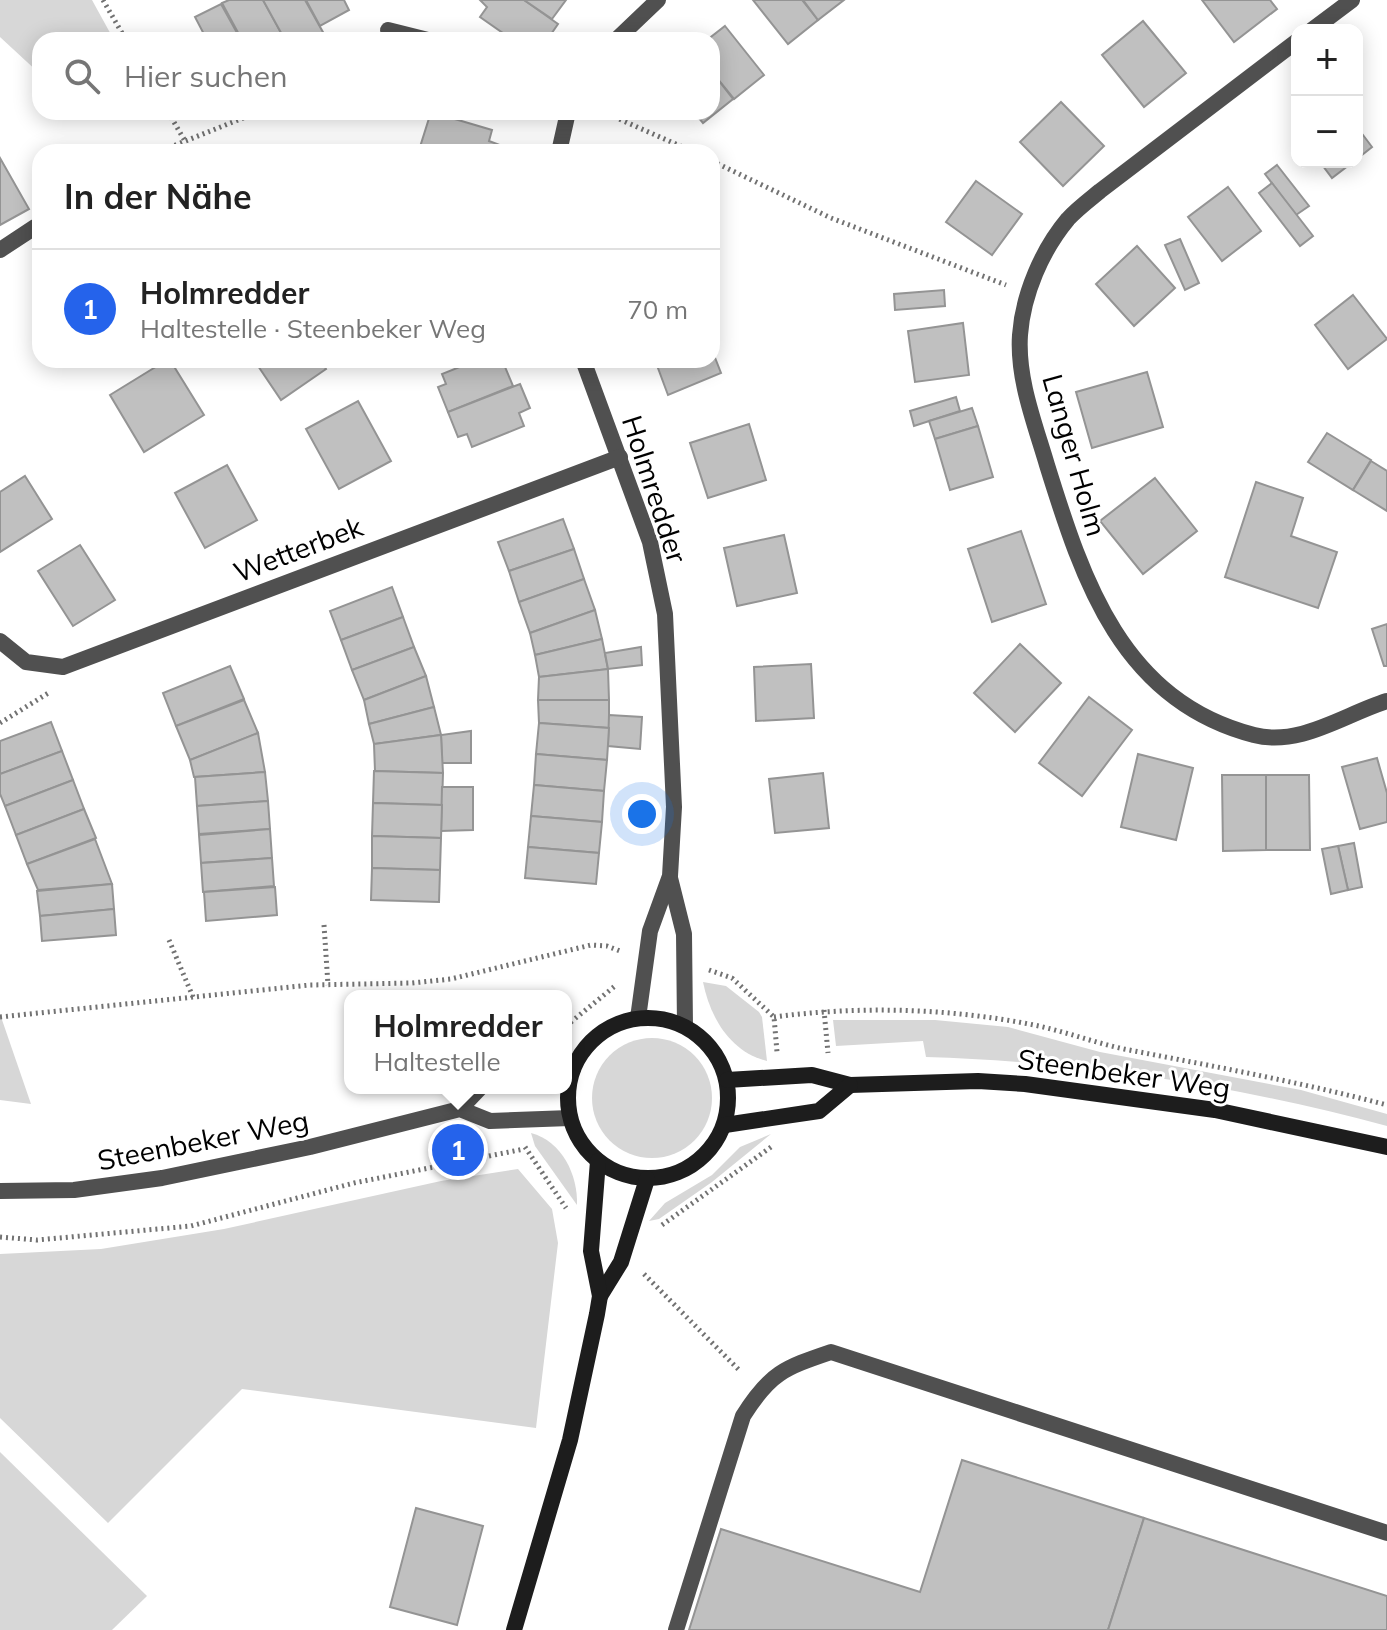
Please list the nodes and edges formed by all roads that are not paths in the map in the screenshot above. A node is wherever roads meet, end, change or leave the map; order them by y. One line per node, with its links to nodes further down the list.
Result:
1 (658, 0): 6 (street)
2 (1352, 0): 3 (street)
3 (1320, 24)
4 (388, 30): 5 (street)
5 (396, 32)
6 (624, 32)
7 (1291, 46): 15 (street, Langer Holm)
8 (566, 120): 9 (street)
9 (561, 144)
10 (32, 229): 11 (street)
11 (0, 250)
12 (586, 368): 13 (street, Holmredder)
13 (620, 457): 14 (street, Wetterbek); 16 (street, Holmredder)
14 (0, 641)
15 (1387, 701)
16 (670, 876): 17 (street, Holmredder); 18 (street, Holmredder)
17 (638, 1018): 18 (street); 19 (street)
18 (685, 1026): 20 (street)
19 (572, 1066)
20 (727, 1080): 21 (street, Steenbeker Weg); 26 (street)
21 (850, 1085): 26 (street); 27 (street, Steenbeker Weg)
22 (474, 1094): 24 (street)
23 (568, 1094): 25 (street)
24 (460, 1109): 25 (street); 30 (street, Steenbeker Weg)
25 (570, 1118): 28 (street)
26 (725, 1125): 29 (street)
27 (1387, 1147)
28 (598, 1161): 29 (street); 31 (street)
29 (647, 1179): 31 (street)
30 (0, 1191)
31 (600, 1296): 33 (street)
32 (1387, 1533): 34 (street)
33 (514, 1630)
34 (676, 1630)

